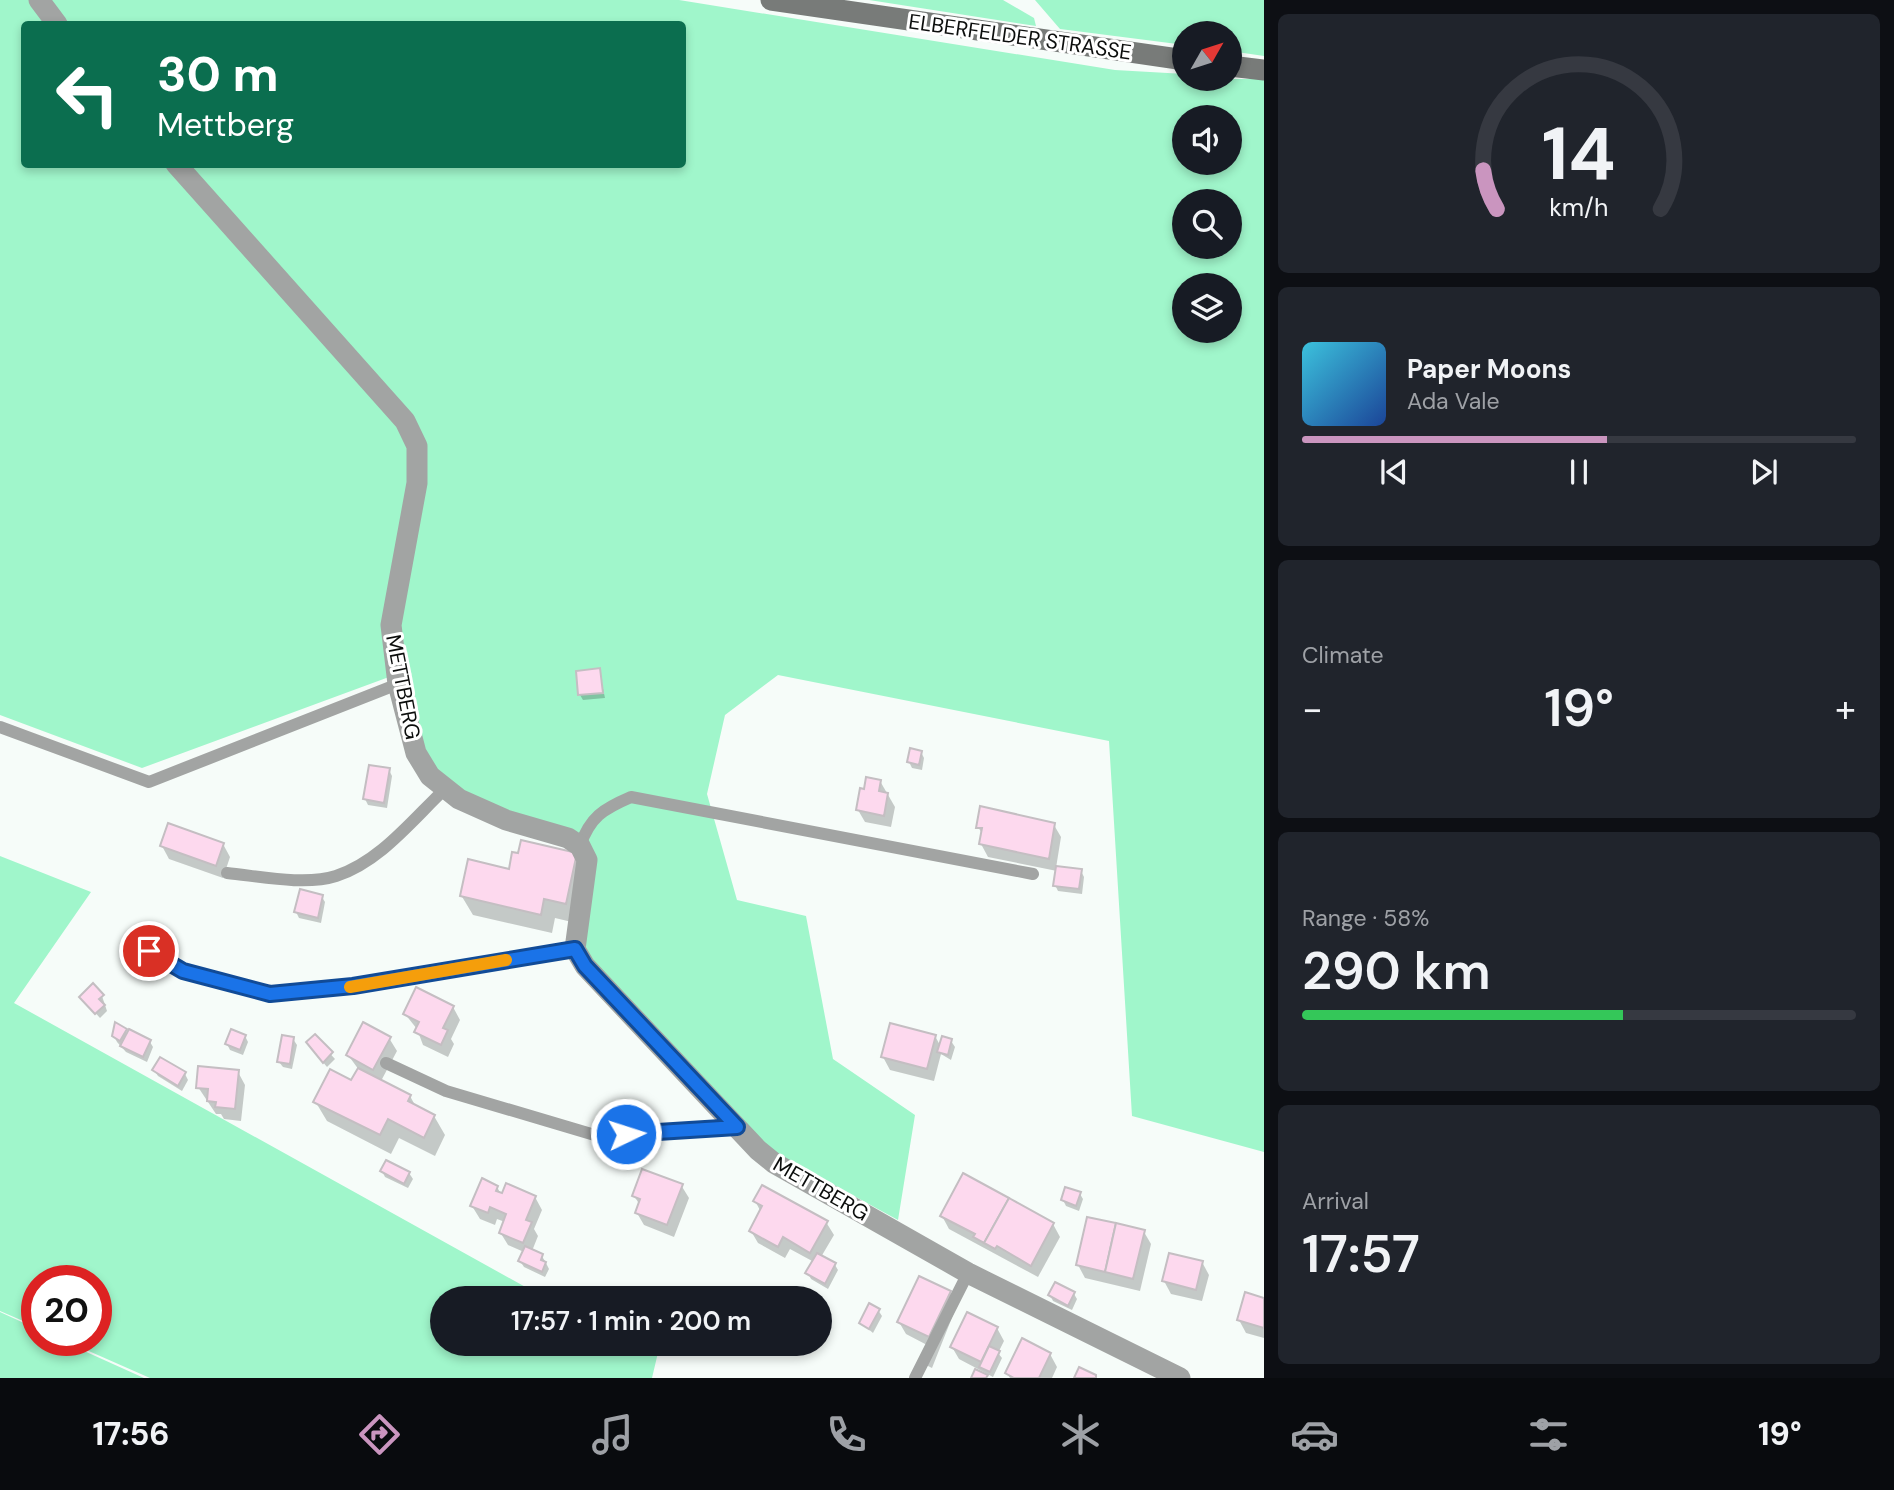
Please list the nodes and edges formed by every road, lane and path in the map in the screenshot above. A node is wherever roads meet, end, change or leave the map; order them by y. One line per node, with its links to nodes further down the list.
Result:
1 (38, 0): 3 (street)
2 (771, 0): 4 (main road, ELBERFELDER STRASSE)
3 (56, 21)
4 (1172, 58)
5 (1242, 67): 6 (main road)
6 (1264, 70)
7 (180, 168): 8 (street, METTBERG)
8 (398, 684): 9 (lane); 10 (street, METTBERG)
9 (0, 727)
10 (446, 788): 11 (street, METTBERG); 12 (lane)
11 (580, 846): 13 (lane); 15 (street)
12 (227, 873)
13 (1032, 874)
14 (131, 941): 15 (lane)
15 (575, 949): 17 (street, METTBERG)
16 (386, 1063): 17 (lane)
17 (737, 1127): 18 (street, METTBERG)
18 (968, 1273): 19 (lane); 20 (street, METTBERG)
19 (915, 1378)
20 (1180, 1378)

